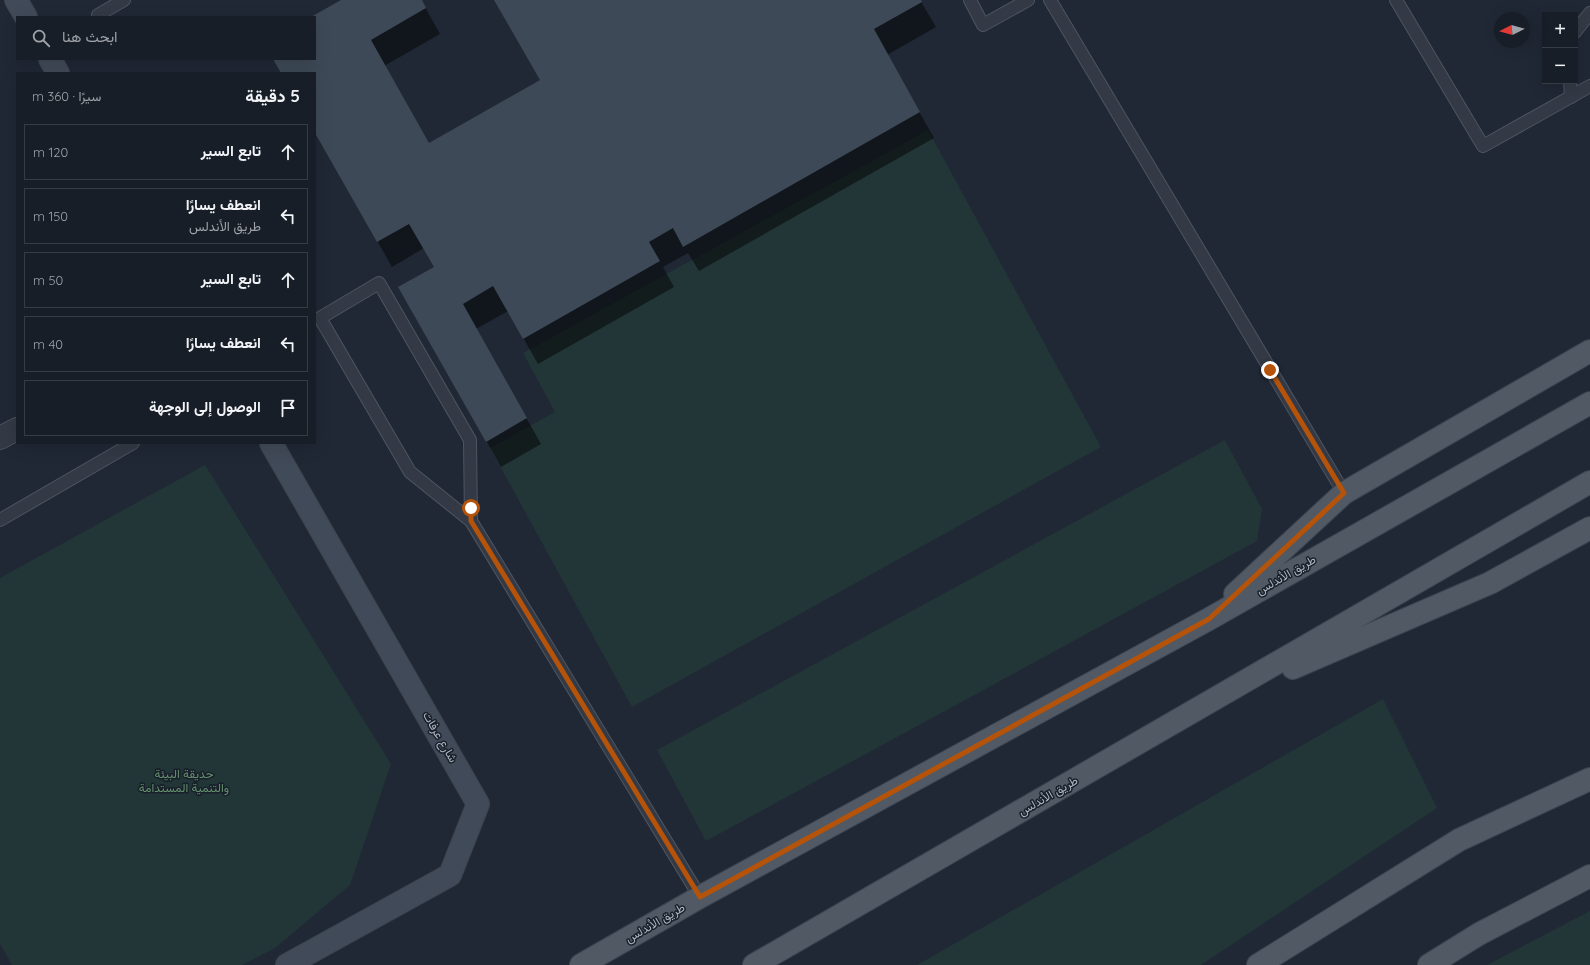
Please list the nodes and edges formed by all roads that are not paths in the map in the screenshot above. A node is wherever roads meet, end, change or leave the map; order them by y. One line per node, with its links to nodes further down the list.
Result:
1 (16, 0): 9 (street)
2 (124, 0): 8 (lane)
3 (970, 0): 4 (lane)
4 (1028, 0)
5 (1050, 0): 23 (lane)
6 (1396, 0): 15 (lane)
7 (1590, 13): 10 (lane)
8 (98, 15)
9 (25, 16)
10 (1578, 28)
11 (51, 60): 12 (street)
12 (57, 72)
13 (1570, 84): 15 (lane)
14 (1590, 86): 15 (lane)
15 (1571, 97)
16 (1590, 351): 23 (main road)
17 (1590, 403): 27 (main road, طريق الأندلس)
18 (16, 430): 19 (street)
19 (0, 438)
20 (131, 444): 24 (lane)
21 (272, 444): 32 (street, شارع عرفات)
22 (1590, 482): 28 (main road, طريق الأندلس)
23 (1344, 493): 27 (main road)
24 (0, 520)
25 (471, 521): 25 (lane); 31 (lane)
26 (1590, 528): 28 (main road)
27 (1209, 619): 31 (main road, طريق الأندلس)
28 (1202, 707): 34 (main road, طريق الأندلس)
29 (1590, 779): 35 (main road)
30 (1590, 876): 36 (main road)
31 (700, 897): 33 (main road, طريق الأندلس)
32 (287, 965)
33 (581, 965)
34 (754, 965)
35 (1258, 965)
36 (1429, 965)

